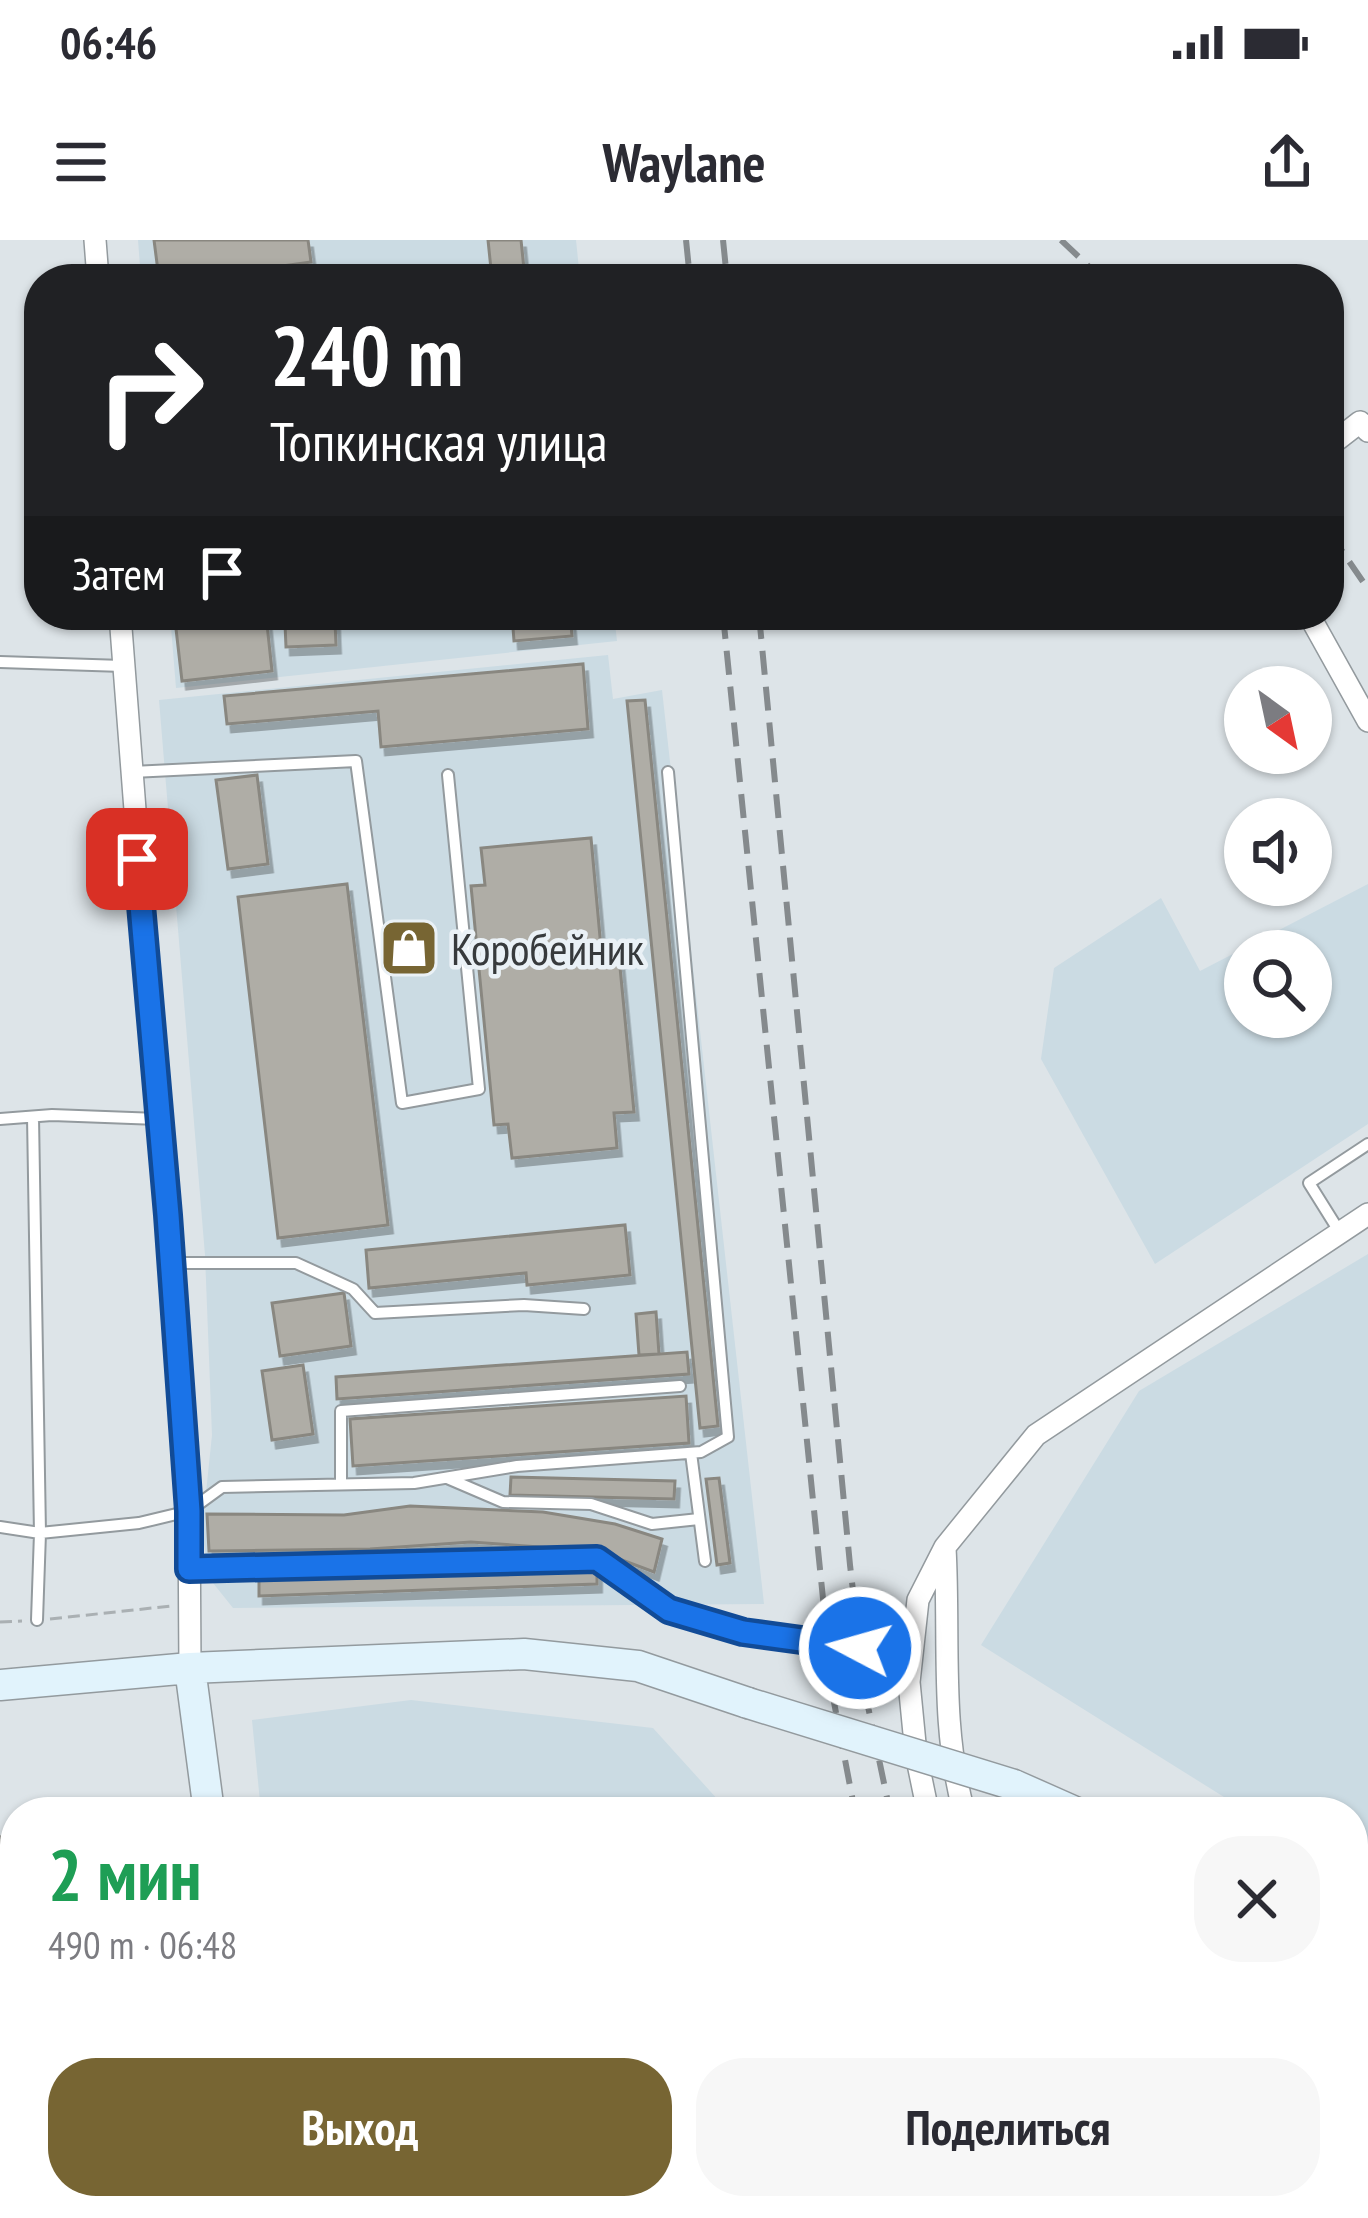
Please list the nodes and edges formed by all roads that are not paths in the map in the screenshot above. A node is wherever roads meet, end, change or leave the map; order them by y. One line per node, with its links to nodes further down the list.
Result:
1 (1368, 431): 2 (street)
2 (1344, 434)
3 (121, 630): 6 (street)
4 (1317, 630): 7 (street)
5 (0, 662): 6 (lane)
6 (123, 666): 8 (street)
7 (1368, 721)
8 (130, 772): 10 (lane); 13 (street)
9 (668, 772): 20 (lane)
10 (448, 775)
11 (33, 1117): 12 (lane); 13 (lane); 26 (lane)
12 (0, 1119)
13 (161, 1120): 17 (street)
14 (1368, 1144): 16 (lane)
15 (1368, 1214): 16 (street)
16 (1339, 1231): 27 (street)
17 (171, 1263): 18 (lane); 23 (street)
18 (584, 1310)
19 (680, 1386): 22 (lane)
20 (691, 1453): 21 (lane); 24 (lane)
21 (446, 1478): 22 (lane); 24 (lane)
22 (341, 1484): 23 (lane)
23 (189, 1511): 26 (lane); 29 (street)
24 (699, 1519): 28 (lane)
25 (0, 1526): 26 (lane)
26 (40, 1533): 30 (lane)
27 (945, 1547): 31 (street); 36 (street)
28 (705, 1561)
29 (189, 1569): 31 (lane); 32 (street)
30 (37, 1620)
31 (912, 1650): 35 (street)
32 (190, 1668): 33 (street); 34 (street); 37 (street, bridge)
33 (0, 1685)
34 (207, 1797)
35 (925, 1797)
36 (961, 1797)
37 (1041, 1797)

